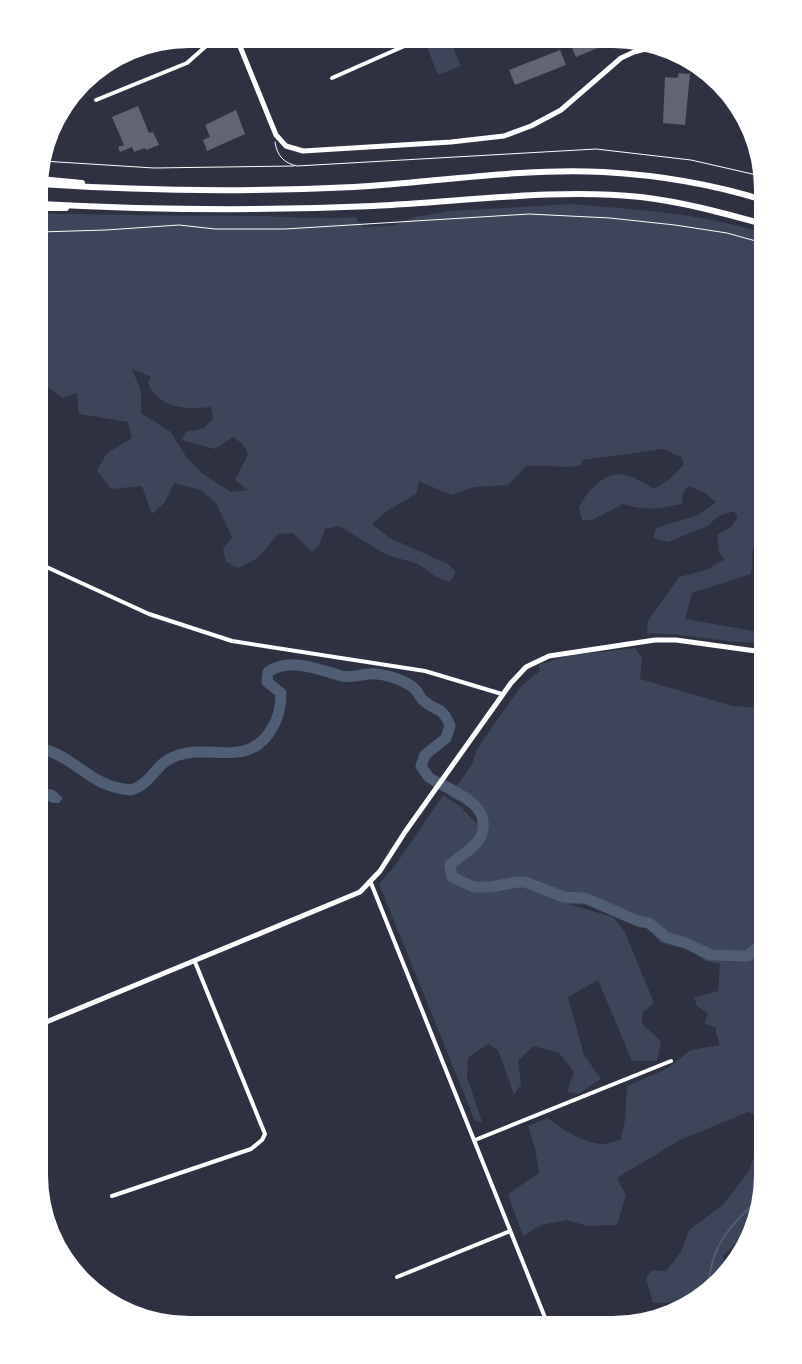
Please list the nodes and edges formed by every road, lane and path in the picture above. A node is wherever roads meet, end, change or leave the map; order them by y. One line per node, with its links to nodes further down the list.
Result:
1 (203, 48): 6 (street)
2 (241, 48): 7 (street)
3 (400, 48): 5 (street)
4 (641, 50): 7 (street)
5 (332, 78)
6 (96, 100)
7 (273, 129): 9 (path)
8 (50, 162): 9 (path)
9 (297, 166): 10 (path)
10 (753, 174)
11 (49, 179): 13 (highway)
12 (48, 185): 13 (highway)
13 (103, 188): 14 (highway)
14 (754, 198)
15 (48, 204): 16 (highway)
16 (89, 206): 17 (highway); 18 (highway)
17 (48, 208)
18 (754, 222)
19 (48, 232): 20 (path)
20 (754, 240)
21 (48, 568): 23 (street)
22 (754, 651): 23 (street)
23 (502, 694): 24 (street)
24 (371, 883): 25 (street); 28 (street)
25 (195, 962): 26 (street); 29 (street)
26 (48, 1021)
27 (671, 1061): 28 (street)
28 (475, 1140): 30 (street)
29 (112, 1196)
30 (510, 1231): 31 (street); 32 (street)
31 (397, 1277)
32 (544, 1316)

